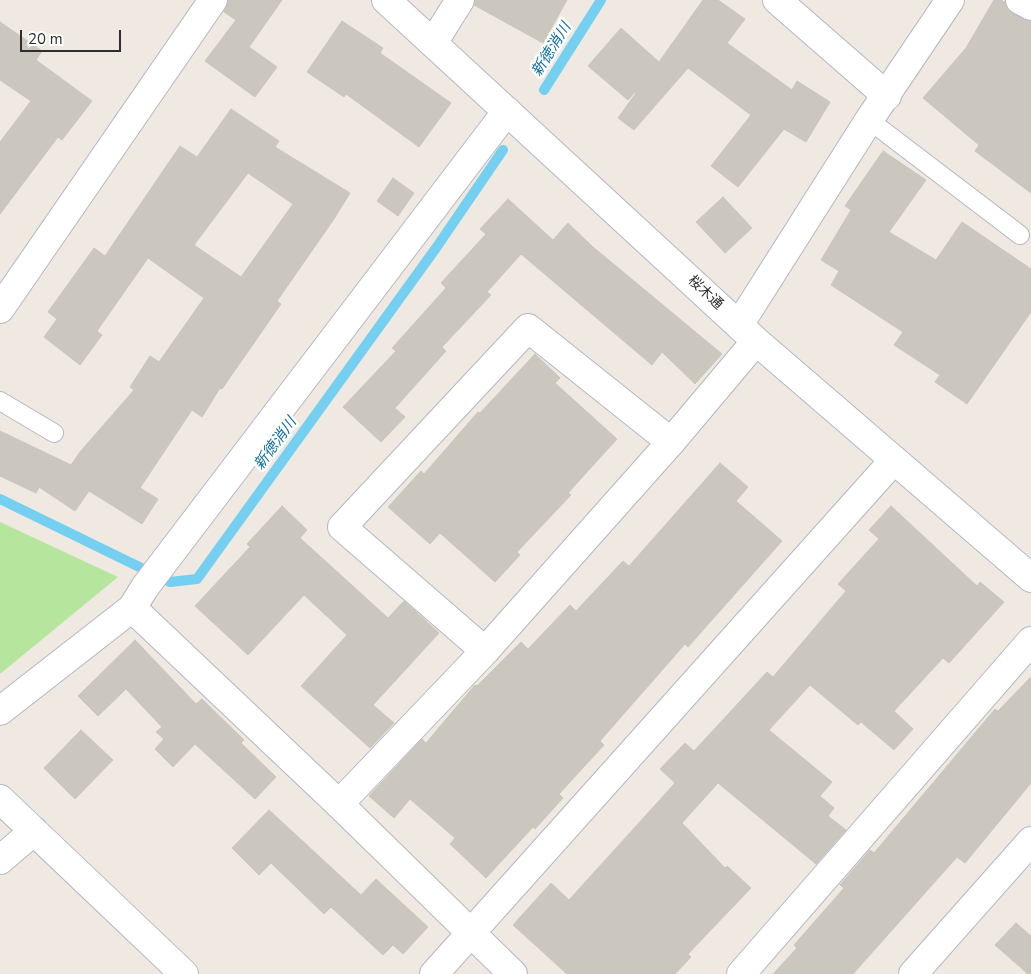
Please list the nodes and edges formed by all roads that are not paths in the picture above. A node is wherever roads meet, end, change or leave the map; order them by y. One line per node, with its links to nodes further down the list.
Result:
1 (213, 0): 13 (street)
2 (386, 0): 8 (street, 桜木通)
3 (460, 0): 8 (street)
4 (777, 0): 9 (street)
5 (950, 0): 9 (street)
6 (1020, 0): 7 (street)
7 (1031, 6)
8 (434, 43): 10 (street, 桜木通)
9 (887, 96): 11 (street)
10 (507, 111): 14 (street, 桜木通); 20 (street)
11 (869, 120): 12 (lane); 14 (street)
12 (1020, 235)
13 (4, 296)
14 (747, 333): 17 (street); 18 (street, 桜木通)
15 (0, 400): 16 (lane)
16 (54, 433)
17 (671, 442): 22 (street); 22 (street)
18 (894, 460): 19 (street, 桜木通); 29 (street)
19 (1031, 578)
20 (138, 597): 23 (street); 25 (street)
21 (1031, 641): 33 (street)
22 (485, 651): 25 (street)
23 (0, 711)
24 (0, 799): 26 (street)
25 (340, 804): 29 (street)
26 (34, 831): 28 (street); 30 (street)
27 (1031, 841): 34 (street)
28 (0, 860)
29 (471, 932): 31 (street); 32 (street)
30 (184, 974)
31 (434, 974)
32 (514, 974)
33 (742, 974)
34 (913, 974)

